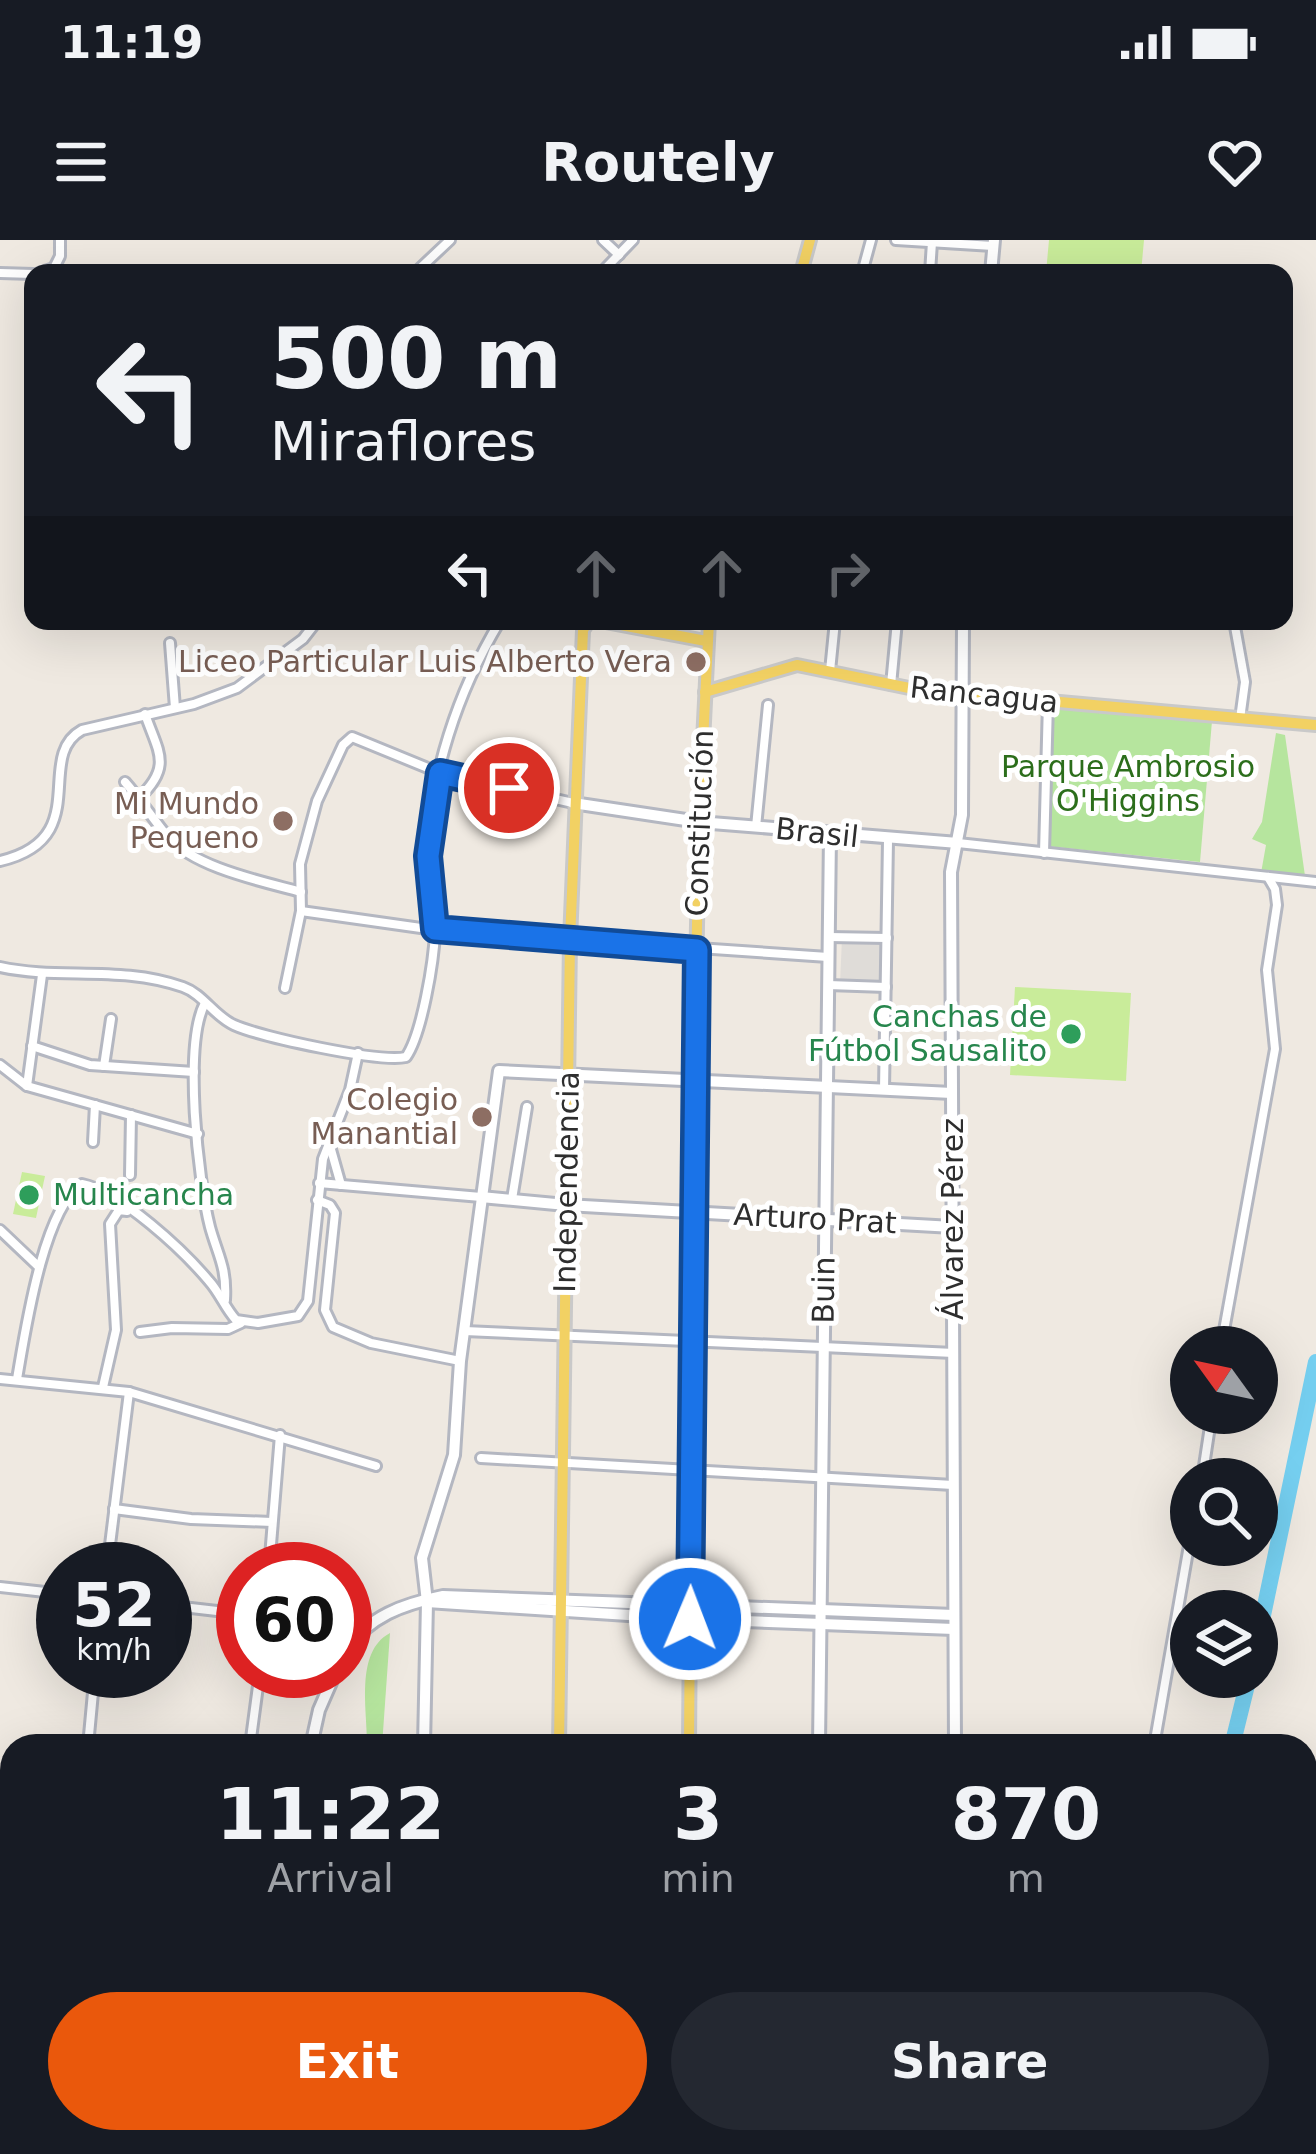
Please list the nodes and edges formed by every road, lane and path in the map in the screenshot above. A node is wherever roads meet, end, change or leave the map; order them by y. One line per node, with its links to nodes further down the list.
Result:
1 (450, 240): 8 (street)
2 (603, 240): 7 (street)
3 (633, 240): 7 (street)
4 (896, 240): 5 (street)
5 (932, 242): 6 (street)
6 (993, 243)
7 (620, 256): 9 (street)
8 (425, 264)
9 (611, 264)
10 (310, 630): 27 (street)
11 (495, 630): 31 (street)
12 (583, 630): 34 (main road, Independencia)
13 (661, 630): 19 (main road)
14 (708, 630): 19 (main road, Constitución)
15 (834, 630): 21 (street)
16 (896, 630): 22 (street)
17 (963, 630): 24 (street, Álvarez Pérez)
18 (1236, 630): 29 (street)
19 (706, 640): 23 (main road, Constitución)
20 (170, 643): 27 (street)
21 (830, 671): 22 (main road, Rancagua); 23 (main road, Rancagua)
22 (891, 686): 24 (main road, Rancagua)
23 (705, 692): 35 (main road, Constitución)
24 (962, 695): 25 (main road, Rancagua); 39 (street, Álvarez Pérez)
25 (1048, 702): 29 (main road, Rancagua); 40 (street)
26 (768, 705): 36 (street)
27 (175, 708): 28 (street)
28 (145, 714): 33 (street); 41 (street)
29 (1240, 718): 30 (main road, Rancagua)
30 (1316, 725)
31 (440, 773): 34 (street, Brasil); 44 (street, Brasil); 46 (street)
32 (125, 782): 33 (street)
33 (139, 798): 44 (street)
34 (573, 802): 35 (street, Brasil); 49 (main road, Independencia)
35 (699, 822): 36 (street, Brasil); 50 (main road, Constitución)
36 (756, 826): 37 (street, Brasil)
37 (830, 835): 38 (street, Brasil); 47 (street, Buin)
38 (888, 840): 39 (street, Brasil); 48 (street)
39 (958, 843): 40 (street, Brasil); 69 (street, Álvarez Pérez)
40 (1044, 853): 42 (street, Brasil)
41 (0, 861)
42 (1268, 878): 43 (street, Brasil); 91 (street)
43 (1316, 882)
44 (301, 892): 45 (street)
45 (301, 911): 46 (street); 56 (street)
46 (435, 929): 49 (street); 60 (street)
47 (829, 937): 48 (street); 51 (street, Buin)
48 (886, 938): 55 (street)
49 (570, 940): 50 (street); 64 (main road, Independencia)
50 (697, 950): 51 (street); 65 (main road, Constitución)
51 (829, 957): 54 (street, Buin)
52 (0, 967): 53 (street)
53 (42, 975): 57 (street); 59 (street)
54 (828, 985): 55 (street); 67 (street, Buin)
55 (886, 987): 68 (street)
56 (285, 988)
57 (206, 1003): 60 (street); 63 (street)
58 (111, 1019): 62 (street)
59 (32, 1046): 62 (street); 66 (street)
60 (358, 1053): 75 (street)
61 (0, 1064): 66 (street)
62 (104, 1066): 63 (street)
63 (194, 1072): 73 (street)
64 (569, 1073): 65 (street); 79 (street); 82 (main road, Independencia)
65 (694, 1080): 67 (street); 84 (main road, Constitución)
66 (27, 1086): 70 (street)
67 (826, 1088): 68 (street); 85 (street, Buin)
68 (884, 1090): 69 (street)
69 (952, 1093): 86 (street, Álvarez Pérez)
70 (95, 1105): 72 (street); 74 (street)
71 (526, 1107): 80 (street)
72 (131, 1114): 73 (street); 76 (street)
73 (197, 1134): 89 (street)
74 (93, 1142)
75 (330, 1146): 77 (street); 78 (street)
76 (130, 1175)
77 (320, 1183): 78 (street, Arturo Prat); 81 (street)
78 (340, 1185): 79 (street, Arturo Prat)
79 (481, 1197): 80 (street, Arturo Prat); 92 (street)
80 (512, 1199): 82 (street, Arturo Prat)
81 (317, 1200): 90 (street); 98 (street)
82 (566, 1205): 84 (street, Arturo Prat); 94 (main road, Independencia)
83 (132, 1211): 88 (street); 89 (street); 101 (street)
84 (694, 1212): 85 (street, Arturo Prat); 95 (main road, Constitución)
85 (824, 1220): 86 (street, Arturo Prat); 96 (street, Buin)
86 (952, 1227): 97 (street, Álvarez Pérez)
87 (0, 1230): 88 (street)
88 (39, 1267): 100 (street)
89 (225, 1301): 90 (street)
90 (242, 1323): 93 (street)
91 (1225, 1326)
92 (465, 1331): 94 (street); 98 (street)
93 (140, 1332)
94 (565, 1337): 95 (street); 105 (main road, Independencia)
95 (693, 1343): 96 (street); 107 (main road, Constitución)
96 (823, 1349): 97 (street); 108 (street, Buin)
97 (954, 1353): 109 (street, Álvarez Pérez)
98 (460, 1361): 117 (street)
99 (0, 1379): 100 (street)
100 (17, 1379): 101 (street)
101 (104, 1388): 102 (street)
102 (129, 1392): 103 (street); 110 (street)
103 (280, 1436): 106 (street); 111 (street)
104 (481, 1458): 105 (street)
105 (566, 1463): 107 (street); 118 (main road, Independencia)
106 (376, 1466)
107 (692, 1473): 108 (street); 119 (main road, Constitución)
108 (822, 1479): 109 (street); 121 (street, Buin)
109 (953, 1485): 120 (street, Álvarez Pérez)
110 (114, 1509): 111 (street); 112 (street)
111 (272, 1522): 113 (street)
112 (110, 1542)
113 (271, 1542)
114 (1185, 1566): 135 (street)
115 (0, 1587): 116 (street)
116 (36, 1591)
117 (427, 1601): 118 (street); 122 (street); 130 (street)
118 (560, 1605): 119 (street); 131 (main road, Independencia)
119 (690, 1612): 121 (street); 132 (main road, Constitución)
120 (954, 1615): 121 (street); 123 (street, Álvarez Pérez)
121 (820, 1616): 123 (street); 133 (street, Buin)
122 (372, 1621)
123 (954, 1629): 134 (street, Álvarez Pérez)
124 (92, 1698): 127 (street)
125 (256, 1698): 128 (street)
126 (324, 1698): 129 (street)
127 (89, 1734)
128 (252, 1734)
129 (314, 1734)
130 (424, 1734)
131 (559, 1734)
132 (689, 1734)
133 (819, 1734)
134 (955, 1734)
135 (1156, 1734)

